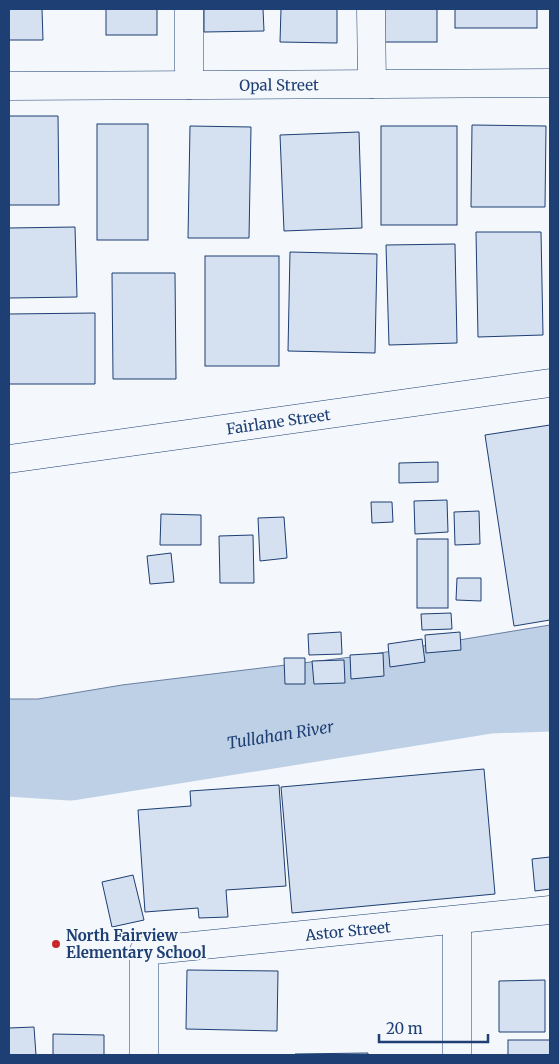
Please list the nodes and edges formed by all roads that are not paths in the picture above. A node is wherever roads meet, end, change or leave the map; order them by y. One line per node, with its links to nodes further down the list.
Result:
1 (189, 9): 4 (street)
2 (371, 9): 5 (street)
3 (550, 83): 5 (street, Opal Street)
4 (189, 84): 5 (street, Opal Street); 6 (street, Opal Street)
5 (372, 84)
6 (9, 86)
7 (550, 383): 8 (street, Fairlane Street)
8 (9, 460)
9 (550, 910): 10 (street, Astor Street)
10 (457, 920): 11 (street, Astor Street); 12 (street)
11 (144, 1055)
12 (457, 1055)

